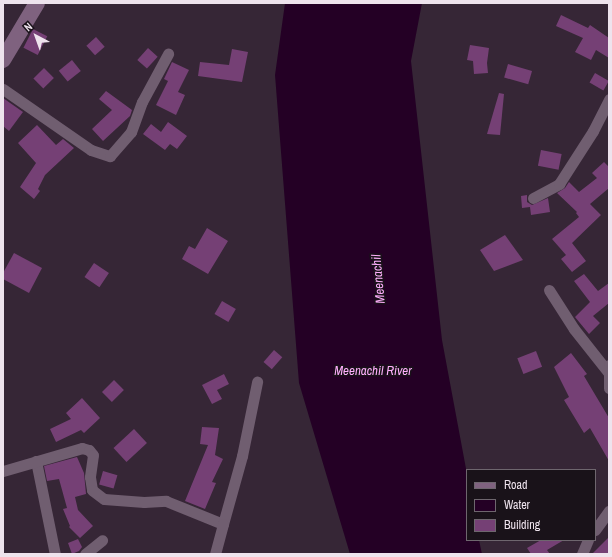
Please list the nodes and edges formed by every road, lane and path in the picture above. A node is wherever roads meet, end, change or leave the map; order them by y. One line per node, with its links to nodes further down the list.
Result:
1 (37, 3): 3 (main road)
2 (168, 54): 4 (street)
3 (3, 60)
4 (3, 89)
5 (609, 99): 6 (street)
6 (533, 198)
7 (549, 290): 9 (street)
8 (609, 364): 9 (street)
9 (608, 372): 11 (street)
10 (257, 382): 15 (street)
11 (609, 388)
12 (36, 461): 13 (street); 15 (street); 19 (street)
13 (3, 471)
14 (609, 511): 16 (street)
15 (223, 524): 21 (street)
16 (596, 529)
17 (102, 540): 20 (street)
18 (588, 541): 22 (street)
19 (55, 554)
20 (85, 554)
21 (215, 554)
22 (582, 554)

